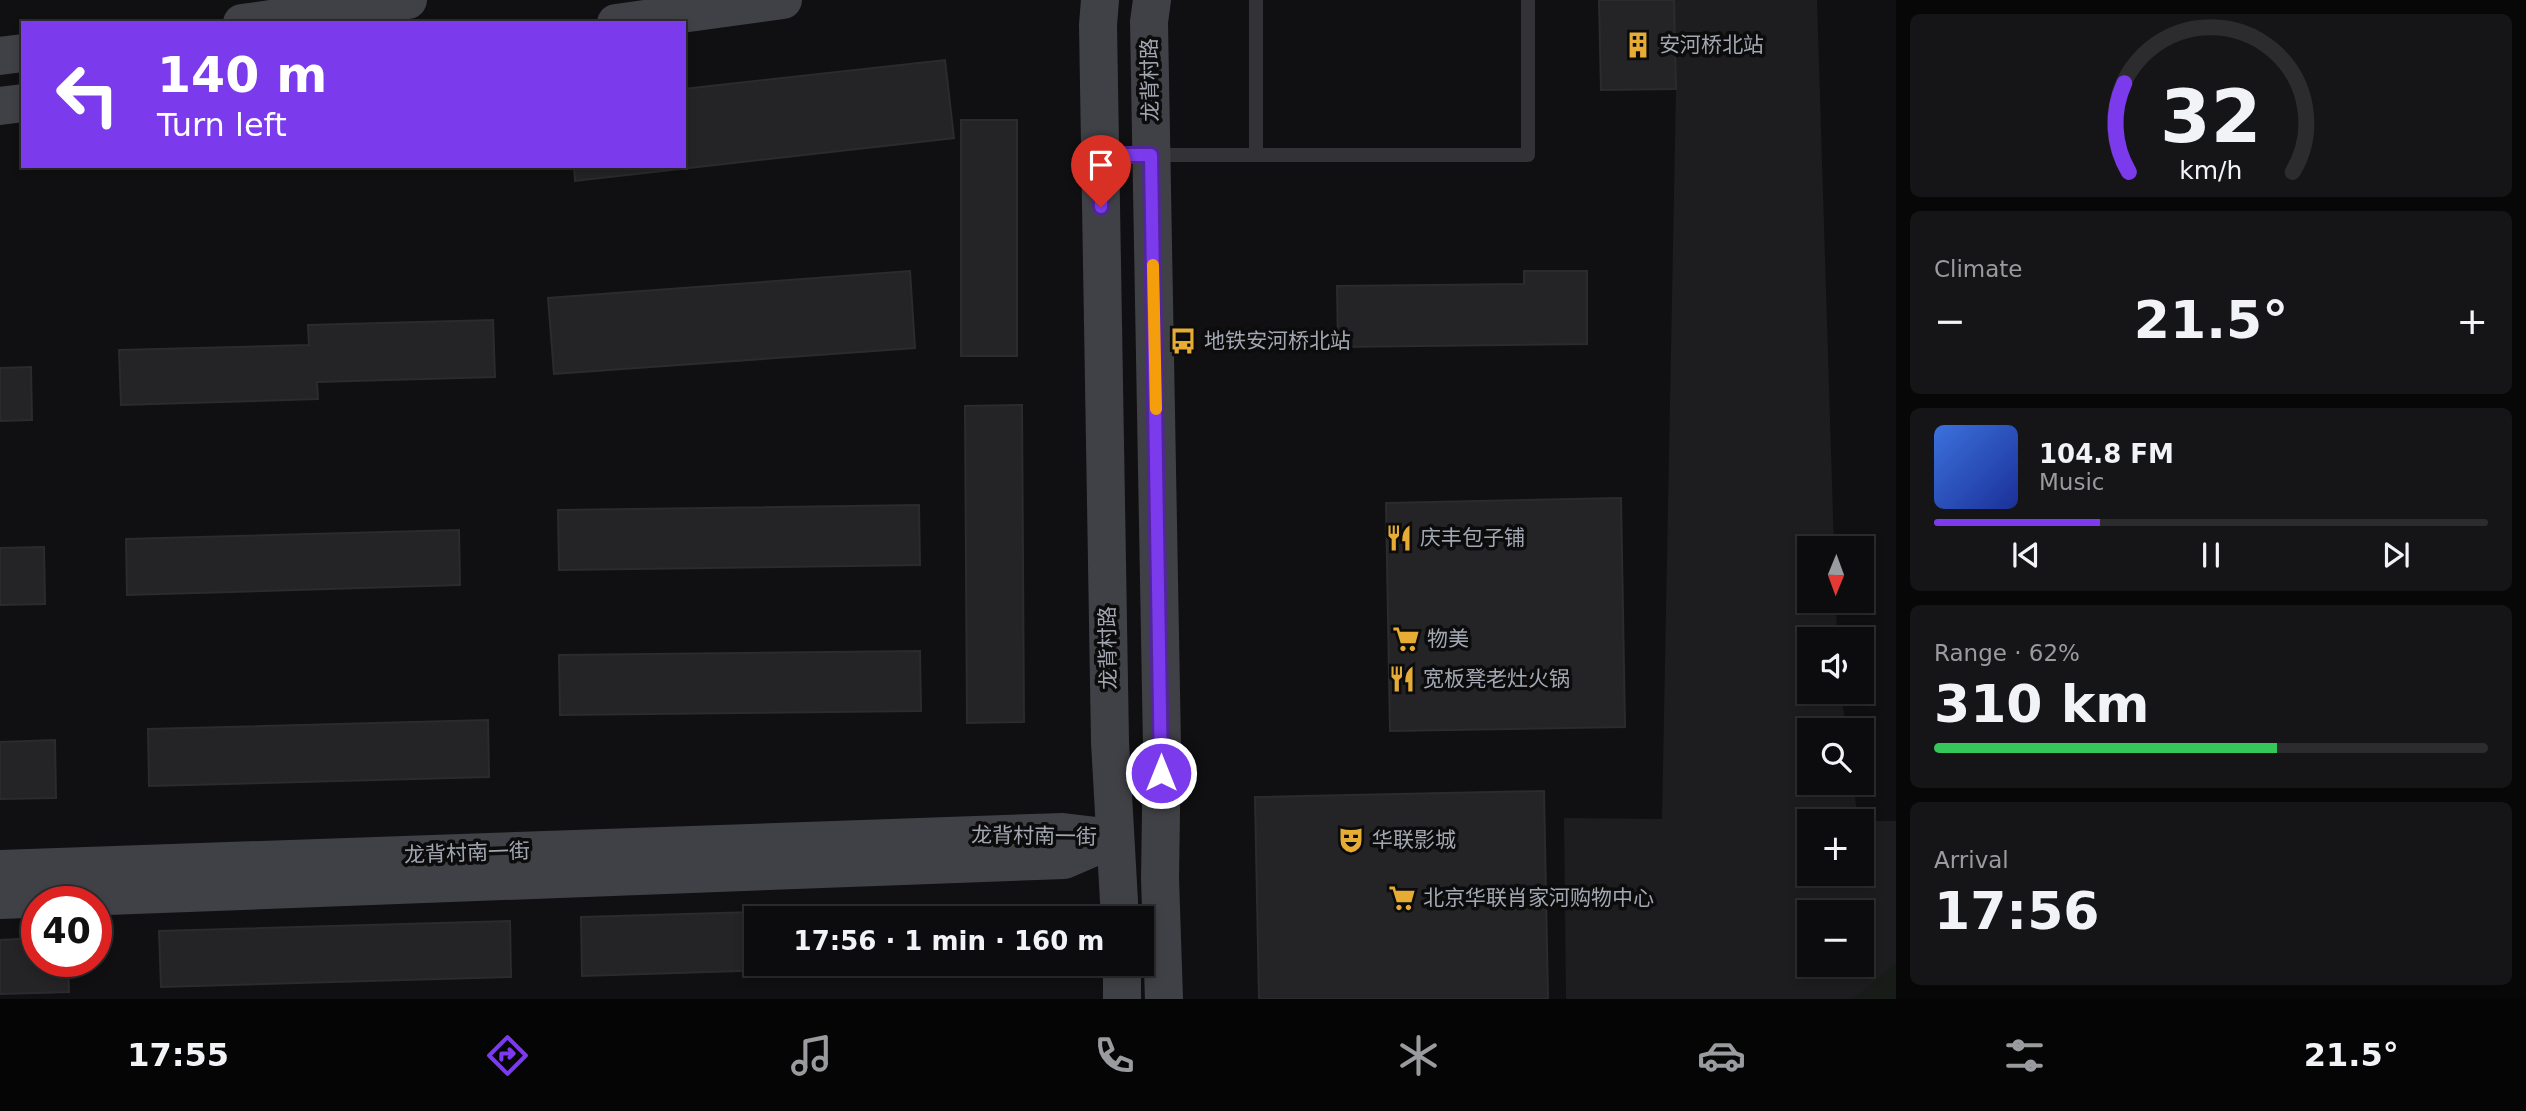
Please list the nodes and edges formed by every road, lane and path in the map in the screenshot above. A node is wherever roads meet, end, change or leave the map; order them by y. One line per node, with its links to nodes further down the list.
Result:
1 (408, 0): 7 (street)
2 (783, 0): 8 (street)
3 (1100, 0): 13 (street, 龙背村路)
4 (1152, 0): 14 (street, 龙背村路)
5 (1256, 0): 15 (lane)
6 (1528, 0): 15 (lane)
7 (256, 21)
8 (630, 21)
9 (21, 53): 10 (street)
10 (0, 56)
11 (21, 103): 12 (street)
12 (0, 106)
13 (1101, 155): 14 (lane); 16 (street, 龙背村路)
14 (1151, 155): 15 (lane); 22 (street, 龙背村路)
15 (1256, 155)
16 (1115, 838): 17 (street, 龙背村南一街); 18 (street, 龙背村南一街); 19 (street, 龙背村路)
17 (0, 869)
18 (0, 900)
19 (1119, 906)
20 (1122, 976): 21 (street)
21 (1122, 999)
22 (1164, 999)

